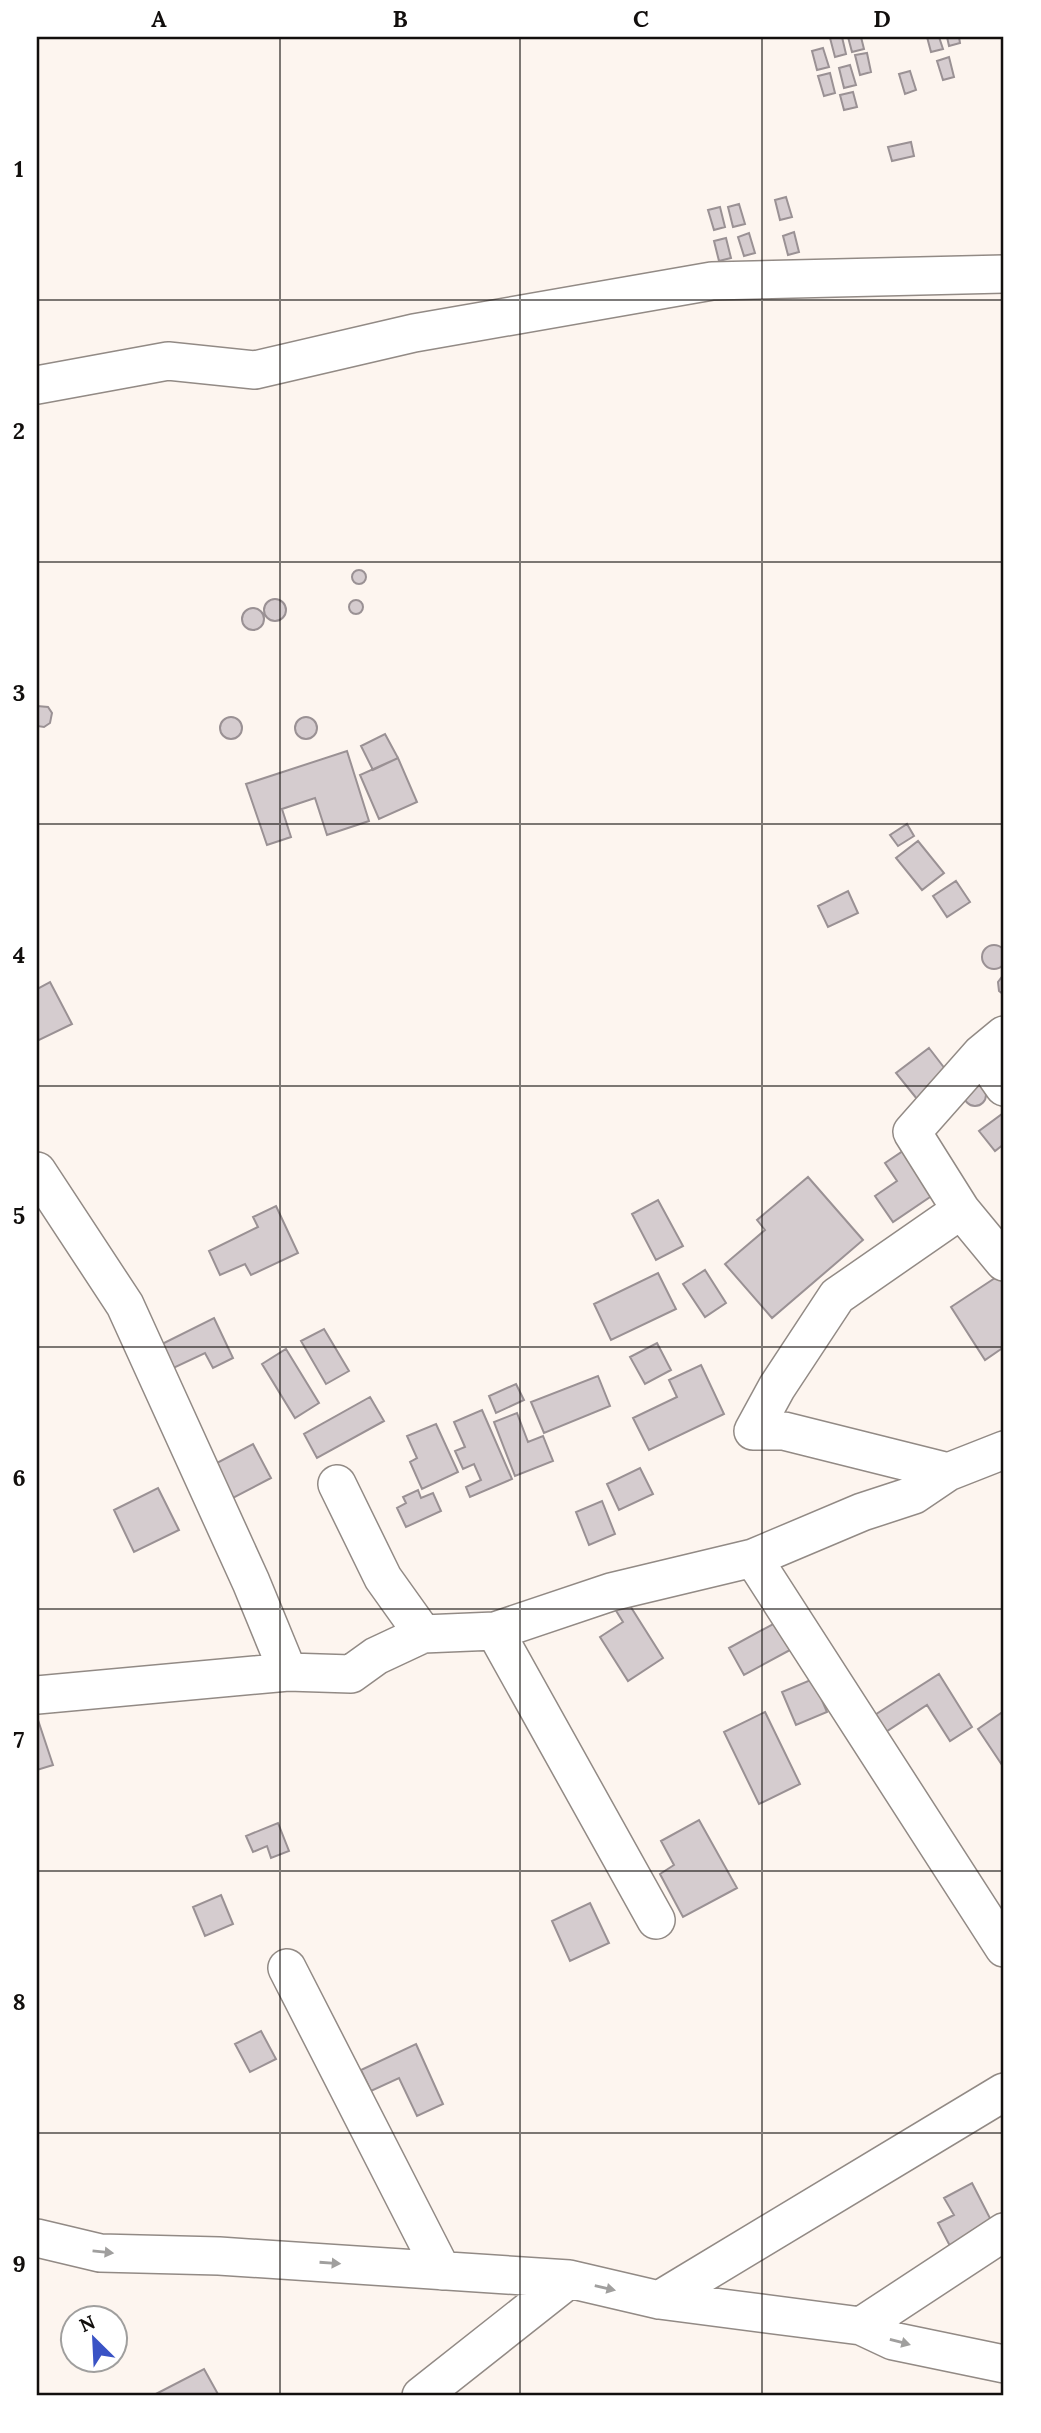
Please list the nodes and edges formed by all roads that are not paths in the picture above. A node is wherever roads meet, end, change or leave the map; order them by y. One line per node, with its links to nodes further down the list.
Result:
1 (1004, 274): 2 (street)
2 (37, 385)
3 (993, 1044): 4 (street); 6 (street)
4 (1004, 1087)
5 (37, 1171): 14 (street)
6 (961, 1210): 7 (street); 9 (street)
7 (1004, 1262)
8 (1004, 1450): 9 (street)
9 (948, 1472): 11 (street)
10 (337, 1484): 13 (street)
11 (753, 1558): 12 (street); 17 (street)
12 (495, 1631): 13 (street); 16 (street)
13 (423, 1634): 14 (street)
14 (288, 1672): 15 (street)
15 (37, 1695)
16 (656, 1920)
17 (1004, 1948)
18 (287, 1968): 22 (street)
19 (1004, 2092): 24 (street)
20 (1004, 2232): 25 (street)
21 (37, 2238): 22 (street, one-way to 22)
22 (442, 2271): 23 (street)
23 (569, 2279): 24 (street, one-way to 24); 27 (street)
24 (659, 2300): 25 (street)
25 (861, 2326): 26 (street, one-way to 26)
26 (1004, 2364)
27 (421, 2396)

